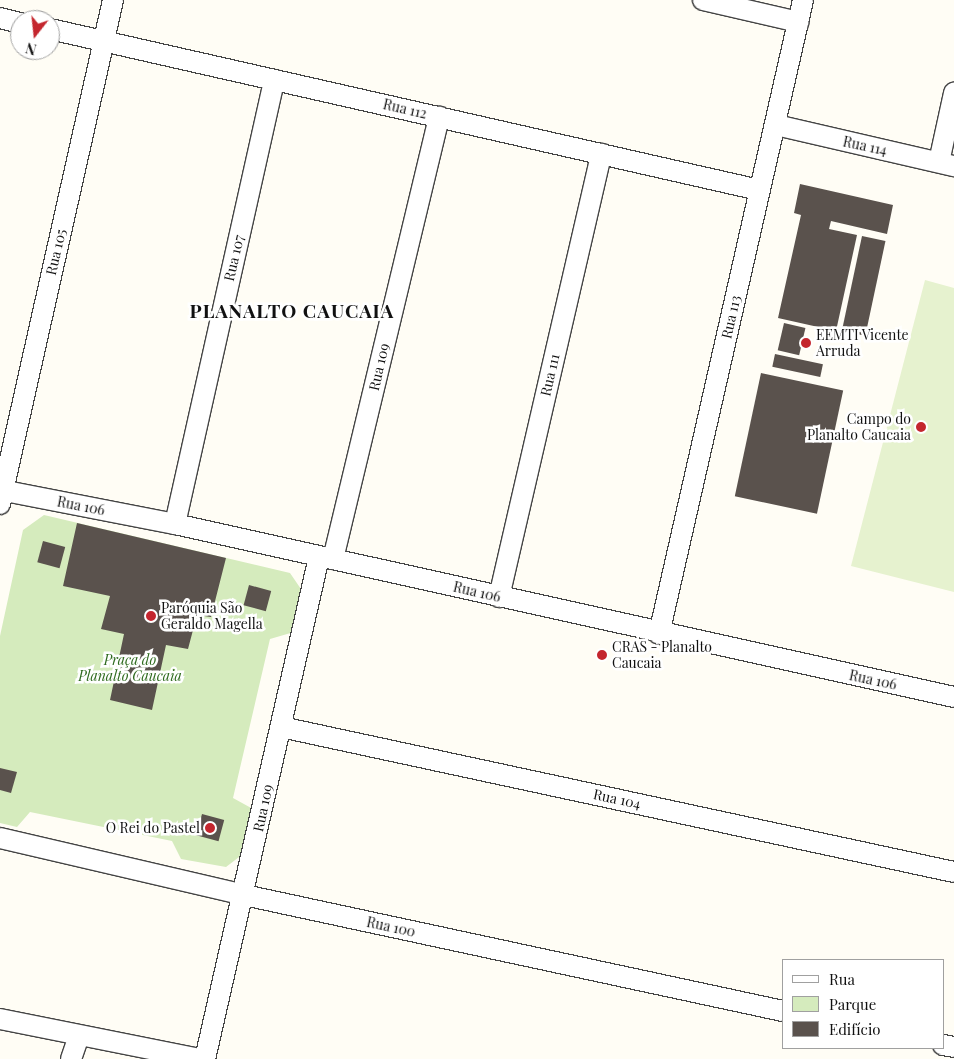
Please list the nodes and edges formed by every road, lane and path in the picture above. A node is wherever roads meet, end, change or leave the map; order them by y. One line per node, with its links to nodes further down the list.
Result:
1 (113, 0): 6 (street, Rua 105)
2 (703, 0): 4 (street)
3 (803, 0): 4 (street, Rua 113)
4 (798, 22): 10 (street, Rua 113)
5 (60, 31): 6 (street, Rua 112)
6 (104, 40): 7 (street, Rua 112); 14 (street, Rua 105)
7 (274, 80): 9 (street, Rua 112); 15 (street, Rua 107)
8 (954, 93): 12 (street)
9 (439, 117): 11 (street, Rua 112); 16 (street, Rua 109)
10 (776, 125): 12 (street, Rua 114); 13 (street, Rua 113)
11 (601, 154): 13 (street, Rua 112); 17 (street, Rua 111)
12 (946, 164)
13 (759, 190): 18 (street, Rua 113)
14 (1, 495): 15 (street, Rua 106)
15 (175, 524): 16 (street, Rua 106)
16 (326, 558): 17 (street, Rua 106); 20 (street, Rua 109)
17 (499, 597): 18 (street, Rua 106)
18 (659, 634): 19 (street, Rua 106)
19 (954, 697)
20 (281, 727): 22 (street, Rua 104); 23 (street, Rua 109)
21 (0, 838): 23 (street, Rua 100)
22 (954, 872)
23 (244, 895): 24 (street, Rua 100); 29 (street, Rua 109)
24 (782, 1011)
25 (0, 1019): 26 (street)
26 (79, 1036): 27 (street); 28 (street)
27 (71, 1059)
28 (200, 1059)
29 (205, 1059)

